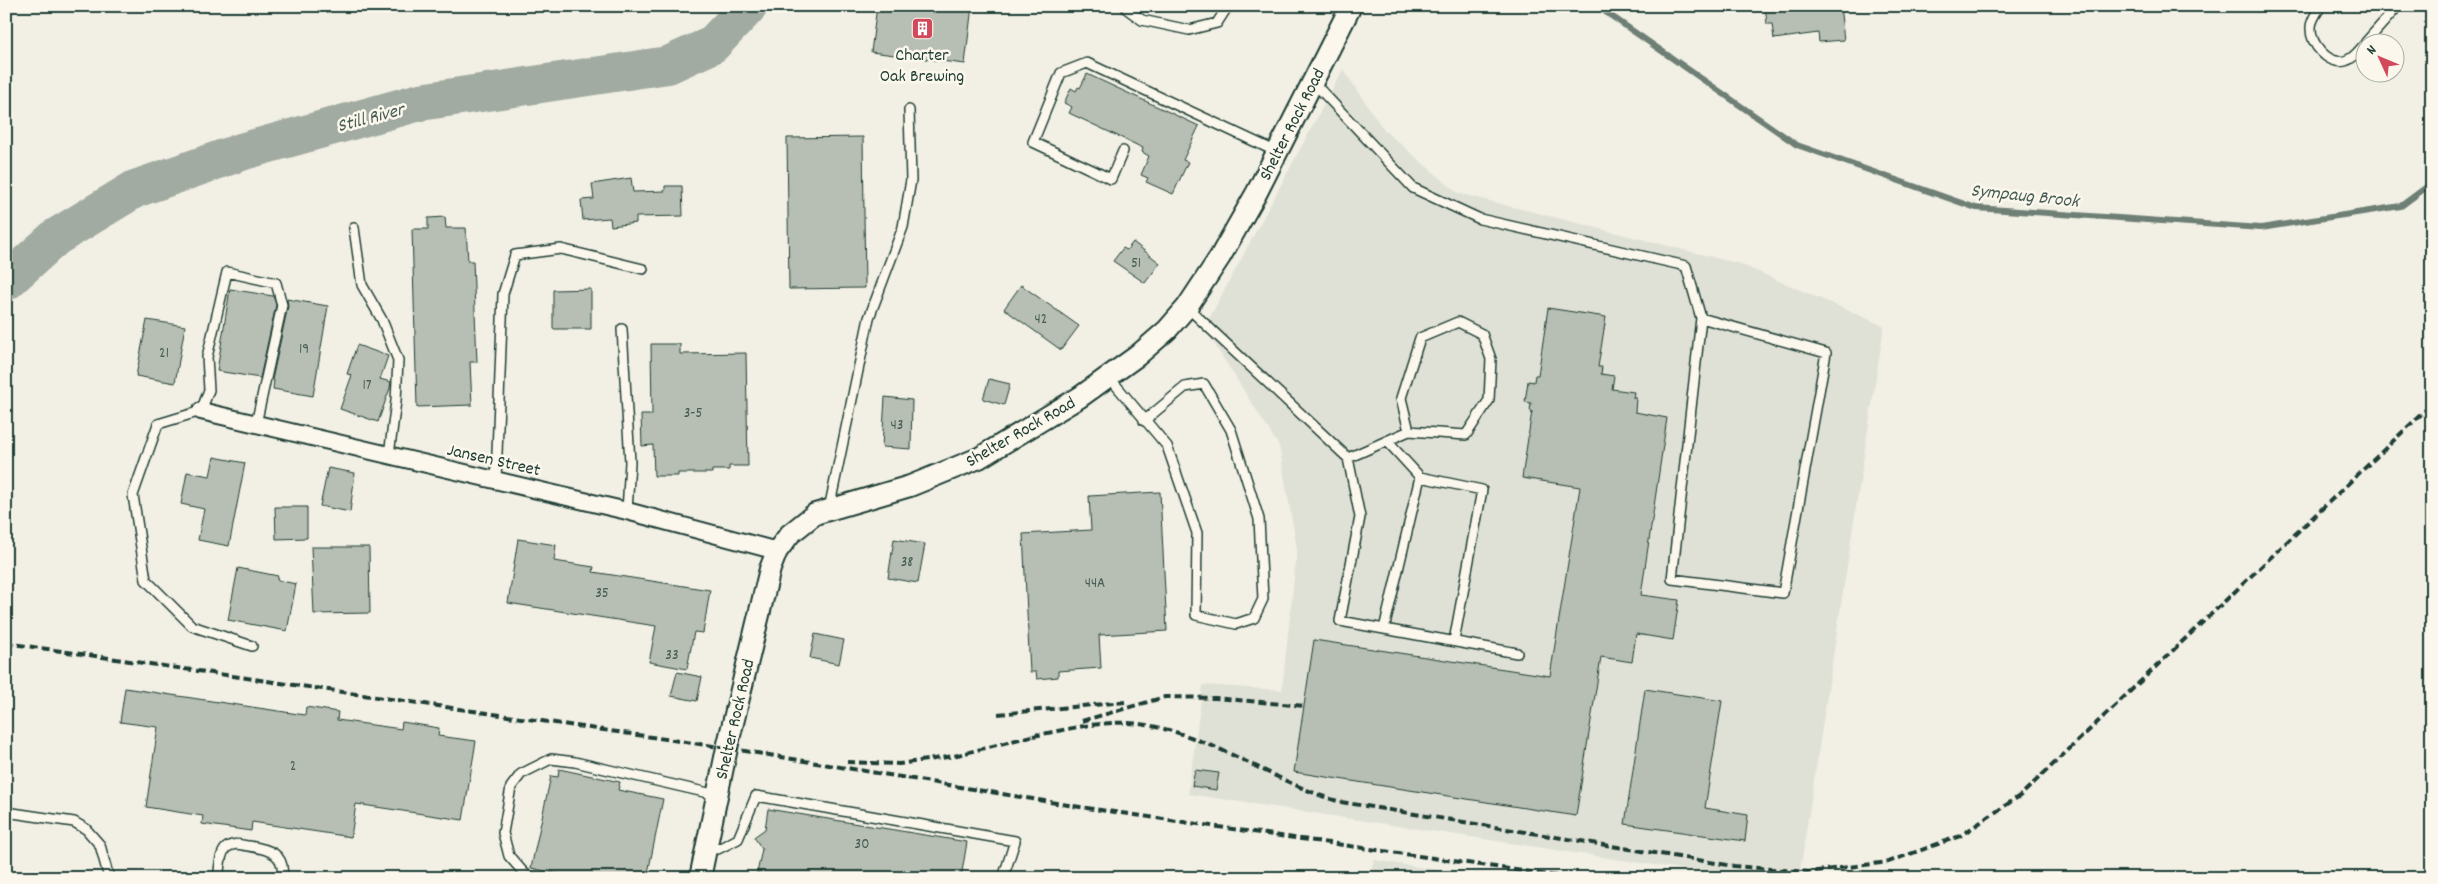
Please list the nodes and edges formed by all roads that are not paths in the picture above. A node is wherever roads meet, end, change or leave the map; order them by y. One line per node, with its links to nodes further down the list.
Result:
1 (1128, 6): 2 (lane)
2 (1228, 6)
3 (1351, 6): 8 (street, Shelter Rock Road)
4 (2321, 6): 7 (lane)
5 (2398, 6): 6 (lane)
6 (2376, 32)
7 (2356, 54)
8 (1313, 82): 11 (street, Shelter Rock Road); 15 (lane)
9 (910, 110): 27 (lane)
10 (1123, 151): 11 (lane)
11 (1277, 152): 14 (street, Shelter Rock Road)
12 (354, 228): 23 (lane)
13 (643, 269): 26 (lane)
14 (1187, 308): 17 (street, Shelter Rock Road); 24 (lane)
15 (1701, 318): 15 (lane)
16 (622, 329): 28 (lane)
17 (1109, 377): 19 (lane); 27 (street, Shelter Rock Road)
18 (201, 411): 20 (street, Jansen Street); 20 (lane); 32 (lane)
19 (1144, 420): 19 (lane)
20 (256, 424): 23 (street, Jansen Street)
21 (1409, 431): 21 (lane); 22 (lane)
22 (1387, 441): 24 (lane); 25 (lane)
23 (389, 455): 26 (street, Jansen Street)
24 (1348, 458): 30 (lane)
25 (1420, 477): 30 (lane); 31 (lane)
26 (496, 480): 28 (street, Jansen Street)
27 (829, 509): 29 (street, Shelter Rock Road)
28 (627, 511): 29 (street, Jansen Street)
29 (777, 551): 34 (street, Shelter Rock Road)
30 (1384, 629): 31 (lane)
31 (1454, 642): 33 (lane)
32 (252, 646)
33 (1518, 653)
34 (717, 795): 36 (street, Shelter Rock Road); 40 (lane)
35 (6, 812): 37 (lane)
36 (706, 847): 41 (street, Shelter Rock Road); 42 (lane)
37 (109, 878)
38 (218, 878): 39 (lane)
39 (282, 878)
40 (531, 878)
41 (700, 878)
42 (1003, 878)

